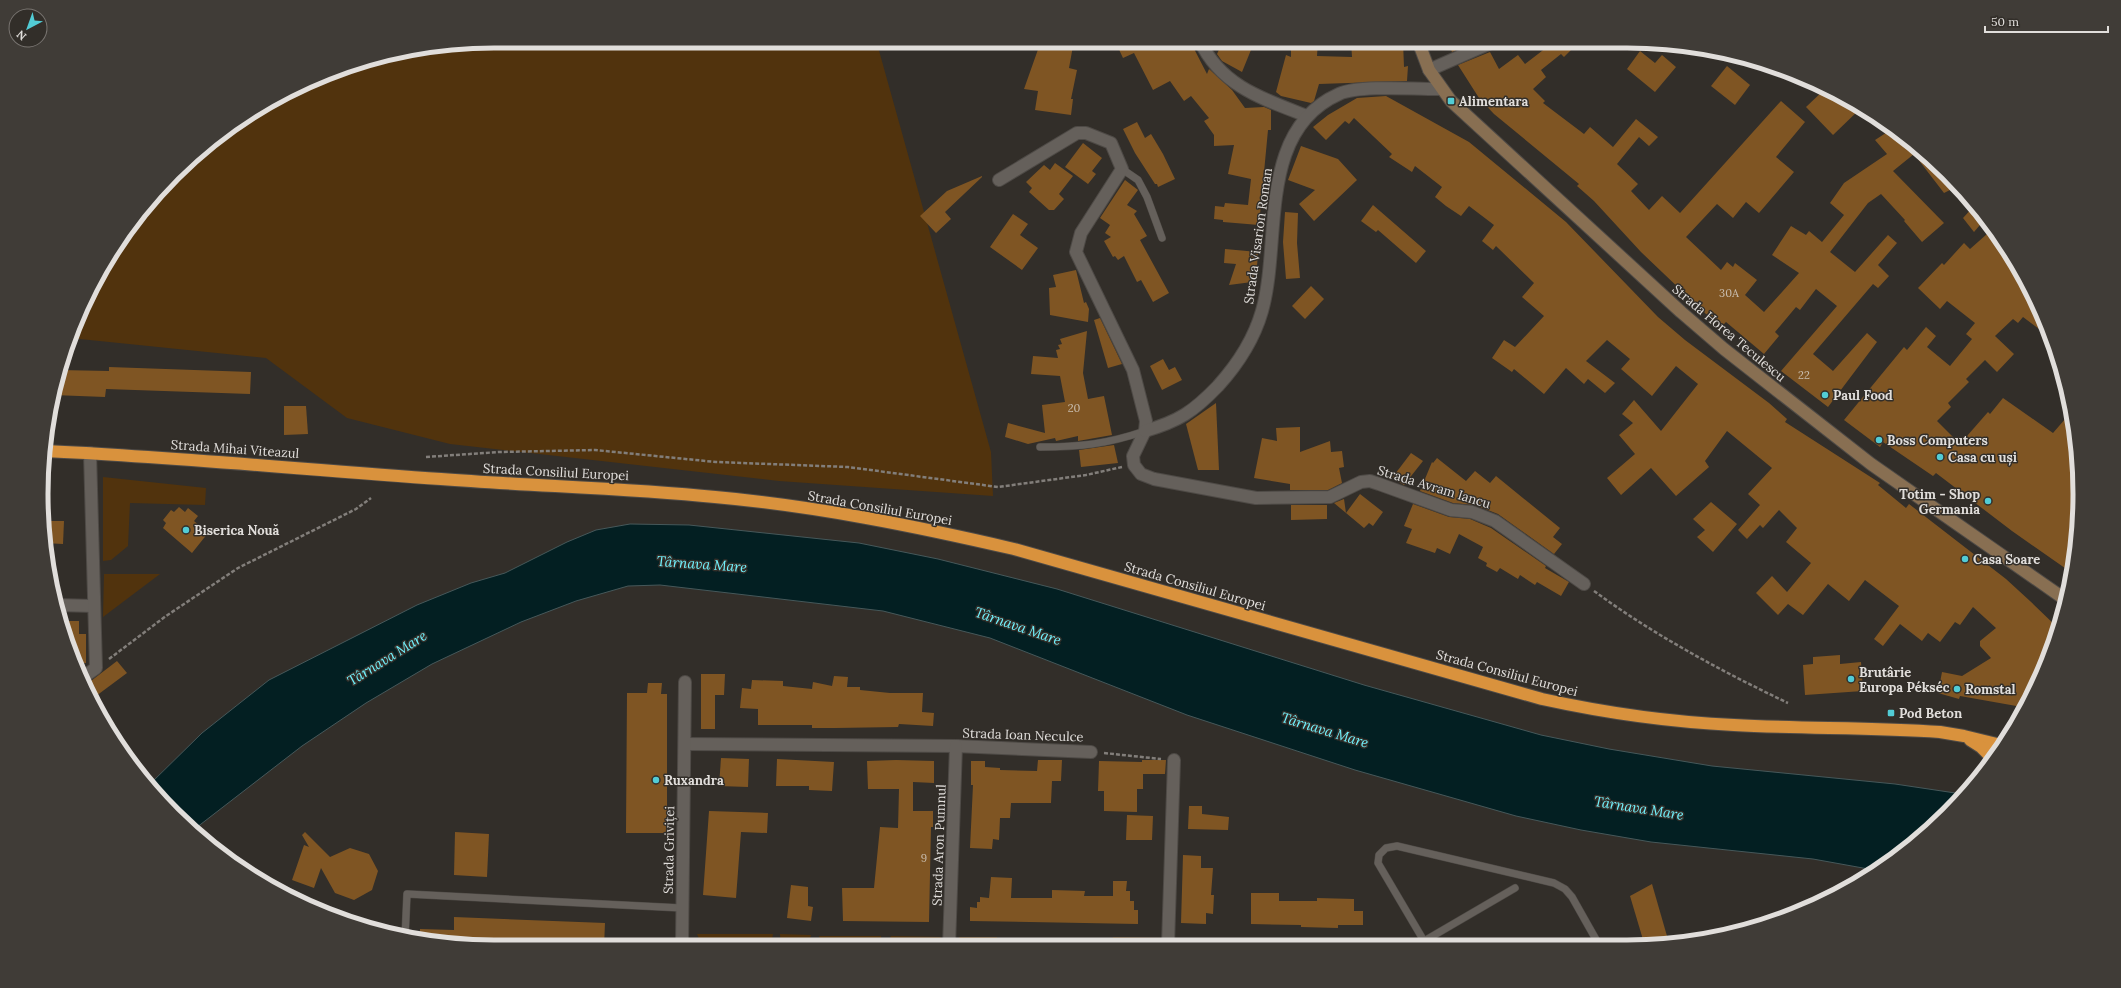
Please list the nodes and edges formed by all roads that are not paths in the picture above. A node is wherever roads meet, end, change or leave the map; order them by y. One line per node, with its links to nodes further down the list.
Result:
1 (1203, 48): 6 (street)
2 (1421, 48): 4 (street, Strada Horea Teculescu)
3 (1479, 48): 4 (street)
4 (1429, 70): 5 (street, Strada Horea Teculescu)
5 (1441, 89): 6 (street, Strada Visarion Roman); 16 (street, Strada Horea Teculescu)
6 (1307, 116): 10 (street, Strada Visarion Roman)
7 (1122, 169): 8 (street); 9 (lane); 10 (street)
8 (998, 180)
9 (1162, 238)
10 (1145, 431): 11 (lane); 15 (street, Strada Avram Iancu)
11 (1040, 447)
12 (50, 451): 13 (highway, Strada Mihai Viteazul)
13 (90, 453): 14 (highway, Strada Mihai Viteazul); 18 (street)
14 (377, 474): 21 (highway, Strada Consiliul Europei)
15 (1584, 584)
16 (2061, 596)
17 (62, 605): 18 (street)
18 (94, 606): 19 (street)
19 (87, 675)
20 (685, 682): 22 (street, Strada Griviței)
21 (1964, 736): 23 (highway, Strada Consiliul Europei); 26 (highway)
22 (685, 744): 24 (street, Strada Ioan Neculce); 29 (street, Strada Griviței)
23 (1996, 744)
24 (956, 746): 25 (street, Strada Ioan Neculce); 32 (street, Strada Aron Pumnul)
25 (1091, 752)
26 (1989, 755)
27 (1174, 760): 33 (street)
28 (1515, 888): 35 (lane)
29 (682, 908): 30 (lane); 31 (street, Strada Griviței)
30 (405, 931)
31 (682, 940)
32 (949, 940)
33 (1168, 940)
34 (1421, 940): 36 (lane)
35 (1425, 940)
36 (1596, 940)

